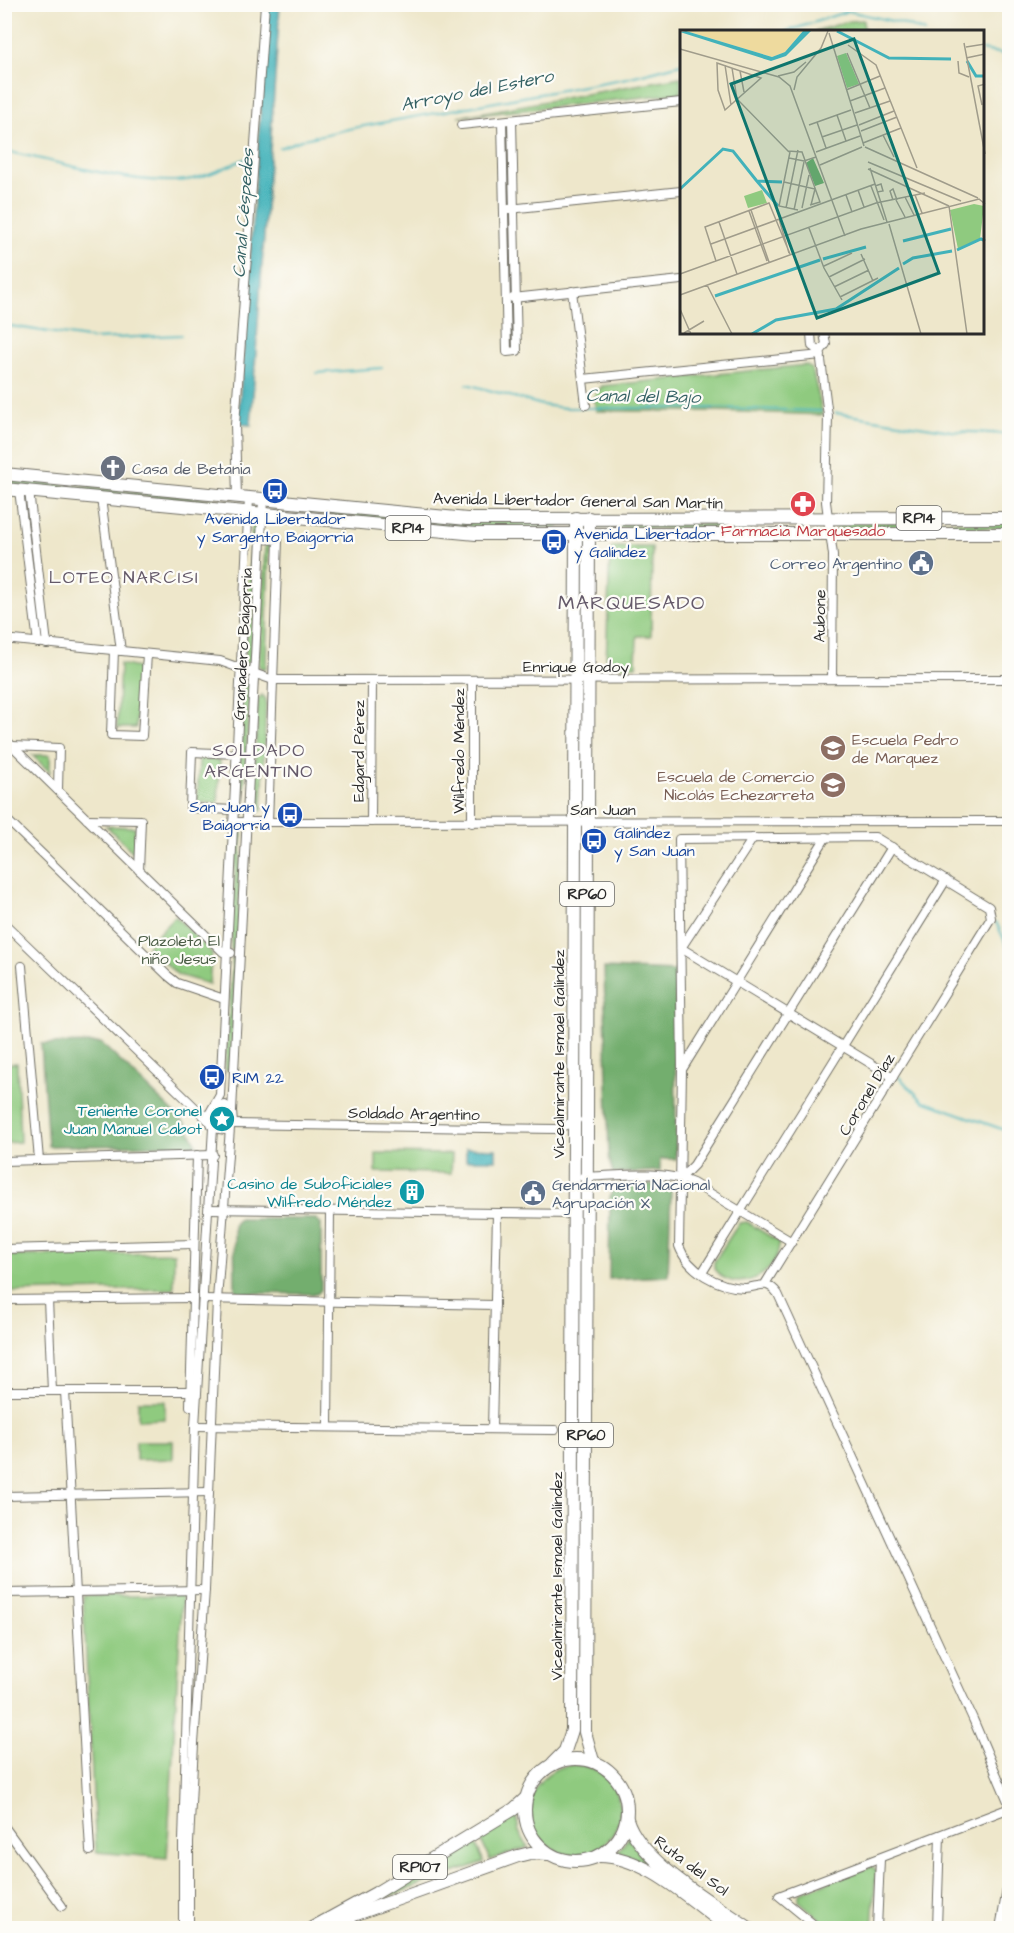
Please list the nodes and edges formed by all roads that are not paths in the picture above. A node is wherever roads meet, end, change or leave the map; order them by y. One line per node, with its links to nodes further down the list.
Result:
1 (265, 4): 22 (street, Granadero Baigorria)
2 (680, 102): 3 (street)
3 (512, 120): 4 (street); 7 (street)
4 (502, 121): 5 (street); 8 (street)
5 (461, 125)
6 (680, 191): 7 (street)
7 (514, 209): 8 (street); 11 (street)
8 (504, 210): 12 (street)
9 (680, 280): 10 (street)
10 (572, 291): 11 (street); 16 (street)
11 (516, 297): 12 (street); 12 (street)
12 (506, 298)
13 (811, 334): 15 (street)
14 (824, 334): 15 (street)
15 (821, 354): 16 (street); 27 (street, Aubone)
16 (583, 379): 17 (street)
17 (586, 405)
18 (4, 474): 22 (main road, Avenida Libertador General San Martín / RP14)
19 (4, 489): 20 (main road, Avenida Libertador General San Martín / RP14)
20 (24, 491): 21 (main road, Avenida Libertador General San Martín / RP14); 38 (street); 39 (street)
21 (101, 498): 24 (main road, Avenida Libertador General San Martín / RP14); 40 (street)
22 (243, 498): 23 (main road, Avenida Libertador General San Martín / RP14); 24 (street, Granadero Baigorria)
23 (263, 500): 25 (street, Granadero Baigorria); 29 (main road, Avenida Libertador General San Martín / RP14)
24 (248, 513): 25 (main road, Avenida Libertador General San Martín / RP14); 42 (street, Granadero Baigorria)
25 (262, 514): 31 (main road, Avenida Libertador General San Martín / RP14); 36 (street, Granadero Baigorria)
26 (780, 518): 27 (main road, Avenida Libertador General San Martín / RP14); 30 (main road, Avenida Libertador General San Martín / RP14); 33 (main road)
27 (828, 518): 28 (main road, Avenida Libertador General San Martín / RP14); 34 (street, Aubone)
28 (1010, 518)
29 (582, 519): 30 (main road, Avenida Libertador General San Martín / RP14); 31 (main road, Vicealmirante Ismael Galíndez / RP60)
30 (758, 519): 32 (main road)
31 (582, 534): 32 (main road, Avenida Libertador General San Martín / RP14); 45 (main road, Vicealmirante Ismael Galíndez / RP60)
32 (758, 534): 33 (main road, Avenida Libertador General San Martín / RP14)
33 (781, 534): 34 (main road, Avenida Libertador General San Martín / RP14)
34 (829, 534): 35 (main road, Avenida Libertador General San Martín / RP14); 44 (street, Aubone)
35 (1010, 534)
36 (261, 539): 43 (street, Granadero Baigorria); 47 (street, Granadero Baigorria)
37 (4, 639): 38 (street, Enrique Godoy)
38 (38, 643): 39 (street, Enrique Godoy)
39 (47, 644): 40 (street, Enrique Godoy)
40 (117, 651): 41 (street, Enrique Godoy); 41 (street)
41 (147, 654): 42 (street, Enrique Godoy)
42 (241, 669): 43 (street, Enrique Godoy); 52 (street, Granadero Baigorria)
43 (254, 673): 47 (street, Enrique Godoy); 59 (street, Granadero Baigorria)
44 (832, 678): 45 (street, Enrique Godoy); 46 (street, Enrique Godoy)
45 (582, 679): 49 (street, Enrique Godoy); 63 (main road, Vicealmirante Ismael Galíndez / RP60)
46 (1010, 679)
47 (273, 680): 48 (street, Enrique Godoy); 60 (street, Granadero Baigorria)
48 (372, 680): 49 (street, Enrique Godoy); 61 (street, Edgard Pérez)
49 (472, 680): 62 (street, Wilfredo Méndez)
50 (4, 738): 51 (street)
51 (13, 746): 53 (street); 53 (street)
52 (237, 754): 54 (street, Granadero Baigorria); 54 (street)
53 (57, 790): 56 (street)
54 (234, 810): 58 (street, Granadero Baigorria)
55 (4, 817): 75 (street)
56 (87, 819): 67 (street); 67 (street)
57 (1010, 821): 63 (street, San Juan)
58 (233, 822): 59 (street, San Juan); 71 (street, Granadero Baigorria)
59 (246, 822): 60 (street, San Juan); 72 (street, Granadero Baigorria)
60 (268, 822): 61 (street, San Juan)
61 (371, 822): 62 (street, San Juan)
62 (472, 822): 63 (street, San Juan)
63 (581, 823): 81 (main road, Vicealmirante Ismael Galíndez / RP60); 84 (main road, Vicealmirante Ismael Galíndez / RP60)
64 (826, 837): 65 (street); 66 (street); 74 (street)
65 (753, 838): 70 (street); 70 (street)
66 (892, 847): 68 (street); 76 (street)
67 (139, 870): 71 (street)
68 (946, 880): 77 (street); 79 (street, Coronel Díaz)
69 (4, 923): 83 (street)
70 (681, 948): 74 (street); 78 (street)
71 (227, 952): 72 (street); 75 (street, Granadero Baigorria)
72 (239, 953): 82 (street, Granadero Baigorria)
73 (21, 966): 89 (street)
74 (737, 981): 76 (street); 78 (street)
75 (224, 999): 80 (street, Granadero Baigorria)
76 (790, 1014): 77 (street); 92 (street)
77 (844, 1047): 79 (street); 96 (street)
78 (682, 1070): 92 (street)
79 (893, 1077): 99 (street, Coronel Díaz)
80 (216, 1106): 82 (street); 83 (street, Granadero Baigorria)
81 (587, 1108): 84 (street); 91 (main road, Vicealmirante Ismael Galíndez / RP60)
82 (232, 1111): 85 (street, Granadero Baigorria)
83 (208, 1120): 86 (street)
84 (574, 1122): 85 (street, Soldado Argentino); 91 (main road, Vicealmirante Ismael Galíndez / RP60)
85 (231, 1126): 86 (street); 94 (street, Granadero Baigorria)
86 (213, 1128): 88 (street)
87 (197, 1155): 88 (street); 89 (street); 100 (street)
88 (213, 1155): 93 (street)
89 (39, 1160): 90 (street)
90 (4, 1161)
91 (580, 1177): 92 (street); 98 (main road, Vicealmirante Ismael Galíndez / RP60); 134 (main road, Vicealmirante Ismael Galíndez / RP60)
92 (681, 1178): 96 (street); 106 (street)
93 (209, 1209): 94 (street); 104 (street)
94 (224, 1209): 95 (street); 105 (street, Granadero Baigorria)
95 (330, 1211): 97 (street); 114 (street)
96 (740, 1212): 99 (street); 106 (street)
97 (497, 1213): 98 (street); 115 (street)
98 (574, 1214): 135 (main road, Vicealmirante Ismael Galíndez / RP60)
99 (792, 1242): 102 (street, Coronel Díaz)
100 (194, 1244): 101 (street); 103 (street)
101 (4, 1249)
102 (778, 1266): 107 (street, Coronel Díaz); 108 (street)
103 (194, 1267): 104 (street); 109 (street)
104 (205, 1267): 105 (street); 110 (street)
105 (220, 1267): 113 (street, Granadero Baigorria)
106 (702, 1273): 107 (street)
107 (765, 1284): 108 (street)
108 (778, 1294): 137 (street)
109 (193, 1298): 112 (street); 119 (street)
110 (203, 1299): 113 (street); 120 (street)
111 (4, 1300): 112 (street)
112 (48, 1300): 117 (street)
113 (217, 1300): 114 (street); 121 (street, Granadero Baigorria)
114 (329, 1302): 115 (street); 123 (street)
115 (495, 1305): 124 (street)
116 (4, 1391): 117 (street)
117 (52, 1391): 118 (street)
118 (65, 1391): 119 (street); 128 (street)
119 (190, 1391): 120 (street)
120 (196, 1406): 122 (street)
121 (212, 1425): 122 (street); 123 (street); 126 (street, Granadero Baigorria)
122 (195, 1426): 127 (street)
123 (328, 1427): 124 (street)
124 (492, 1429): 125 (street)
125 (555, 1430)
126 (209, 1492): 127 (street); 131 (street, Granadero Baigorria)
127 (193, 1493): 128 (street); 130 (street)
128 (70, 1495): 129 (street); 132 (street)
129 (4, 1496)
130 (190, 1590): 131 (street); 132 (street); 147 (street)
131 (205, 1590): 148 (street, Granadero Baigorria)
132 (76, 1592): 133 (street); 141 (street)
133 (4, 1593)
134 (592, 1761): 135 (main road); 138 (main road, Ruta del Sol)
135 (553, 1763): 136 (main road, RP60)
136 (525, 1799): 142 (main road); 149 (main road, RP107)
137 (1010, 1807): 140 (street)
138 (627, 1819): 143 (main road); 152 (main road, Ruta del Sol)
139 (4, 1826): 146 (street)
140 (940, 1835): 144 (street); 155 (street)
141 (90, 1851)
142 (550, 1855): 143 (main road, Ruta del Sol); 150 (main road, RP107)
143 (599, 1856): 151 (main road, Ruta del Sol)
144 (880, 1859): 153 (street); 154 (street)
145 (1010, 1873): 156 (street)
146 (62, 1906)
147 (183, 1929)
148 (189, 1929)
149 (312, 1929)
150 (320, 1929)
151 (729, 1929)
152 (749, 1929)
153 (818, 1929)
154 (877, 1929)
155 (937, 1929)
156 (1000, 1929)

